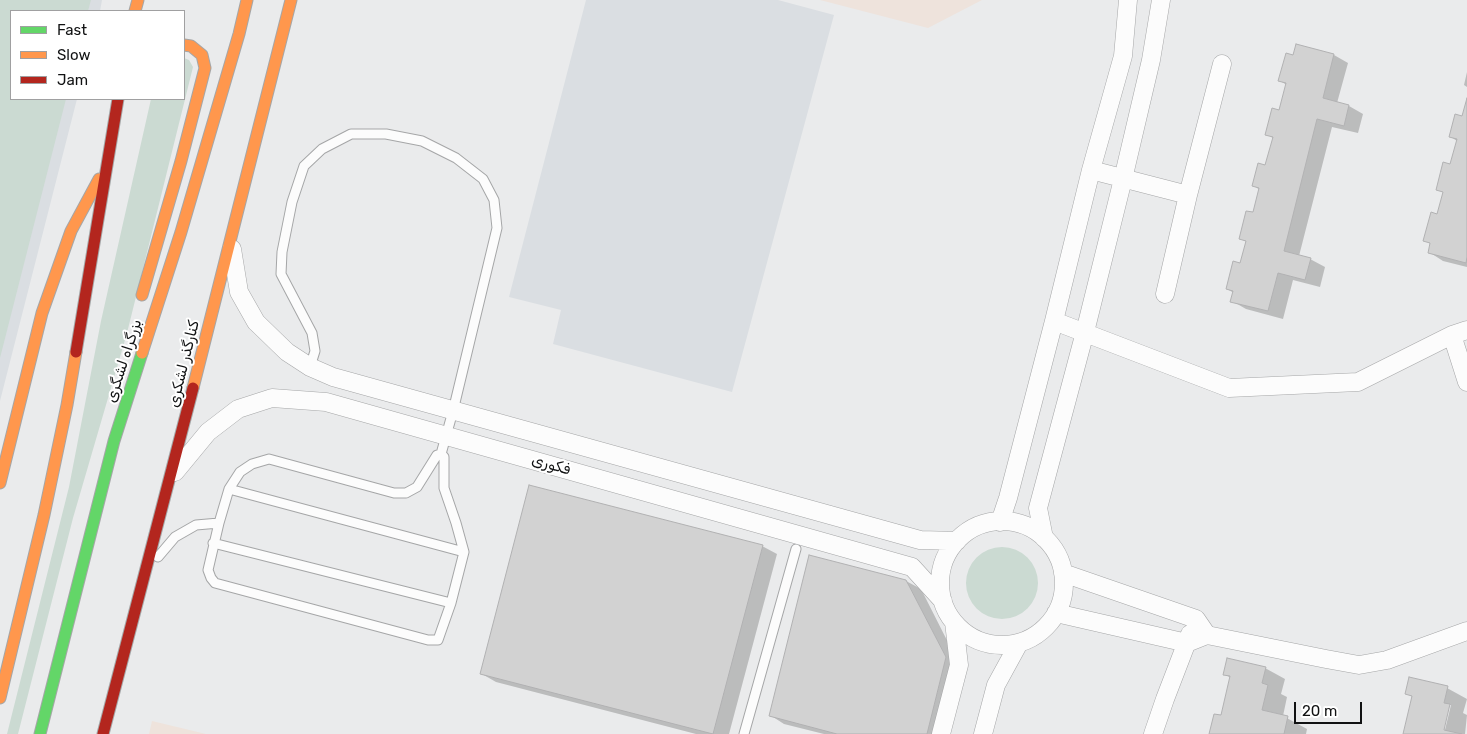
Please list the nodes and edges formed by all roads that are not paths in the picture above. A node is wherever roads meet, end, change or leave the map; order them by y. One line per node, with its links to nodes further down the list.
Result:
1 (247, 0): 24 (main road, بزرگراه لشگری)
2 (291, 0): 13 (main road, کنارگذر لشکری)
3 (1128, 0): 10 (street)
4 (1161, 0): 11 (street)
5 (185, 45): 15 (main road)
6 (1222, 64): 12 (street)
7 (118, 100): 9 (main road)
8 (126, 123): 9 (main road)
9 (108, 164): 27 (main road); 47 (main road)
10 (1091, 170): 11 (street); 16 (street)
11 (1123, 180): 12 (street); 17 (street)
12 (1188, 195): 14 (street)
13 (231, 240): 20 (street, فکوری); 26 (main road, کنارگذر لشکری)
14 (1165, 294)
15 (140, 302)
16 (1054, 321): 17 (street); 29 (street)
17 (1085, 332): 18 (street); 31 (street)
18 (1460, 333): 21 (street)
19 (128, 358): 24 (main road)
20 (310, 367): 22 (street, فکوری); 22 (lane)
21 (1467, 382)
22 (453, 411): 23 (lane); 32 (street, فکوری)
23 (447, 435): 25 (lane); 26 (street, فکوری); 38 (street, فکوری)
24 (114, 441): 48 (main road, بزرگراه لشگری)
25 (441, 454): 28 (lane); 35 (lane)
26 (170, 478): 37 (main road, کنارگذر لشکری)
27 (0, 483)
28 (229, 489): 30 (lane); 35 (lane)
29 (1000, 522): 31 (street); 32 (street)
30 (218, 523): 33 (lane); 37 (lane)
31 (1044, 538): 36 (street)
32 (957, 541): 38 (street)
33 (214, 544): 39 (lane); 39 (lane)
34 (796, 549): 50 (lane)
35 (464, 552): 39 (lane)
36 (1063, 573): 40 (street); 41 (street)
37 (142, 588): 49 (main road, کنارگذر لشکری)
38 (943, 601): 42 (street)
39 (451, 603)
40 (1056, 613): 45 (street); 46 (street)
41 (1196, 619): 44 (street); 46 (street)
42 (954, 622): 45 (street); 51 (street)
43 (1467, 631): 44 (street)
44 (1207, 635): 46 (street)
45 (1019, 643): 52 (street)
46 (1187, 643): 53 (street)
47 (0, 698)
48 (40, 734)
49 (103, 734)
50 (744, 734)
51 (941, 734)
52 (983, 734)
53 (1153, 734)

